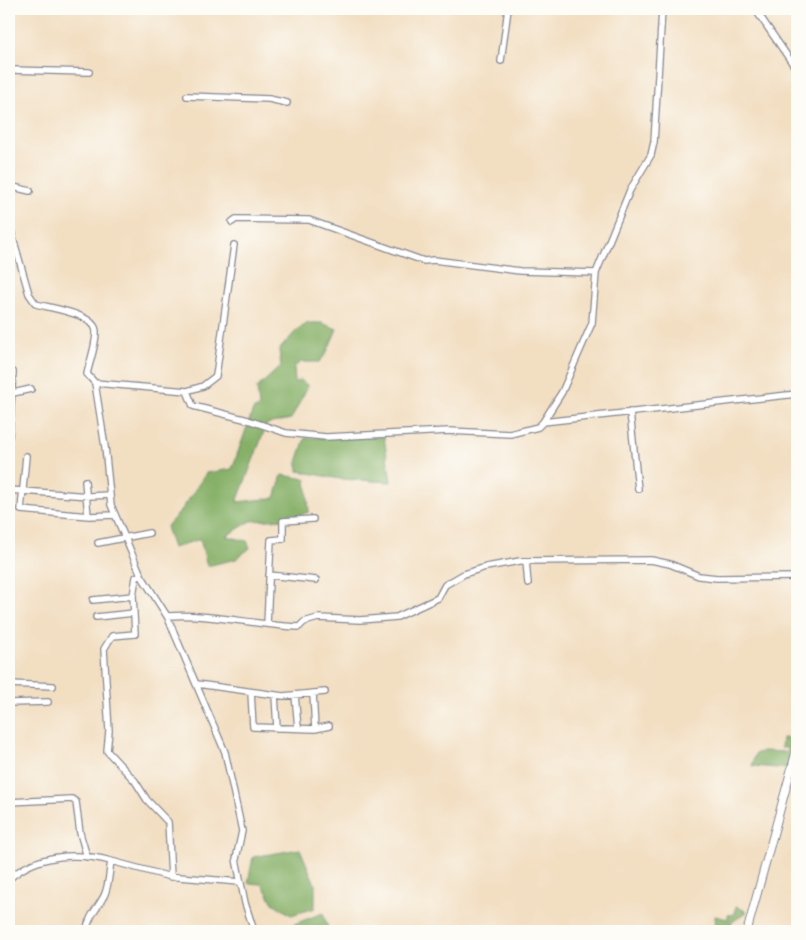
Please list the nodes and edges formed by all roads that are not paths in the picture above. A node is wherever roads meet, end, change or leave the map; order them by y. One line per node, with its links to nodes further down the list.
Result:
1 (508, 9): 4 (street)
2 (755, 9): 6 (street)
3 (662, 10): 15 (street)
4 (501, 61)
5 (9, 70): 7 (street)
6 (797, 70)
7 (89, 72)
8 (187, 96): 9 (street)
9 (286, 103)
10 (9, 186): 11 (street)
11 (30, 191)
12 (232, 222): 15 (street)
13 (9, 224): 17 (street)
14 (234, 246): 19 (street)
15 (596, 273): 24 (street)
16 (9, 372): 20 (street)
17 (95, 383): 19 (street); 31 (street)
18 (31, 389): 20 (street)
19 (187, 391): 24 (street)
20 (11, 392): 23 (street)
21 (797, 394): 22 (street)
22 (630, 412): 24 (street); 28 (street)
23 (10, 414): 25 (street)
24 (543, 422)
25 (9, 434)
26 (26, 456): 30 (street)
27 (85, 481): 32 (street)
28 (638, 489)
29 (9, 490): 30 (street)
30 (23, 491): 32 (street); 34 (street)
31 (110, 495): 32 (street); 33 (street)
32 (85, 496): 34 (street)
33 (115, 515): 34 (street); 37 (street)
34 (88, 516)
35 (314, 519): 41 (street)
36 (149, 533): 37 (street)
37 (125, 537): 38 (street); 40 (street)
38 (98, 543)
39 (526, 561): 42 (street); 44 (street); 50 (street)
40 (141, 575): 45 (street); 48 (street)
41 (269, 575): 43 (street); 50 (street)
42 (797, 577)
43 (316, 580)
44 (528, 584)
45 (133, 596): 46 (street); 47 (street)
46 (93, 600)
47 (134, 613): 49 (street); 69 (street)
48 (167, 616): 50 (street); 52 (street)
49 (96, 617)
50 (267, 624)
51 (9, 684): 53 (street)
52 (197, 684): 54 (street); 71 (street)
53 (53, 686)
54 (252, 692): 57 (street); 62 (street)
55 (325, 692): 56 (street)
56 (313, 693): 58 (street); 64 (street)
57 (275, 695): 58 (street); 62 (street)
58 (295, 695): 63 (street)
59 (48, 702): 60 (street)
60 (9, 703)
61 (329, 726): 64 (street)
62 (277, 728): 63 (street)
63 (298, 728): 64 (street)
64 (316, 729)
65 (797, 748): 74 (street)
66 (9, 802): 67 (street)
67 (87, 857): 68 (street); 70 (street)
68 (111, 861): 69 (street); 72 (street)
69 (172, 876): 71 (street)
70 (9, 879)
71 (240, 882): 73 (street)
72 (86, 931)
73 (254, 931)
74 (747, 931)

